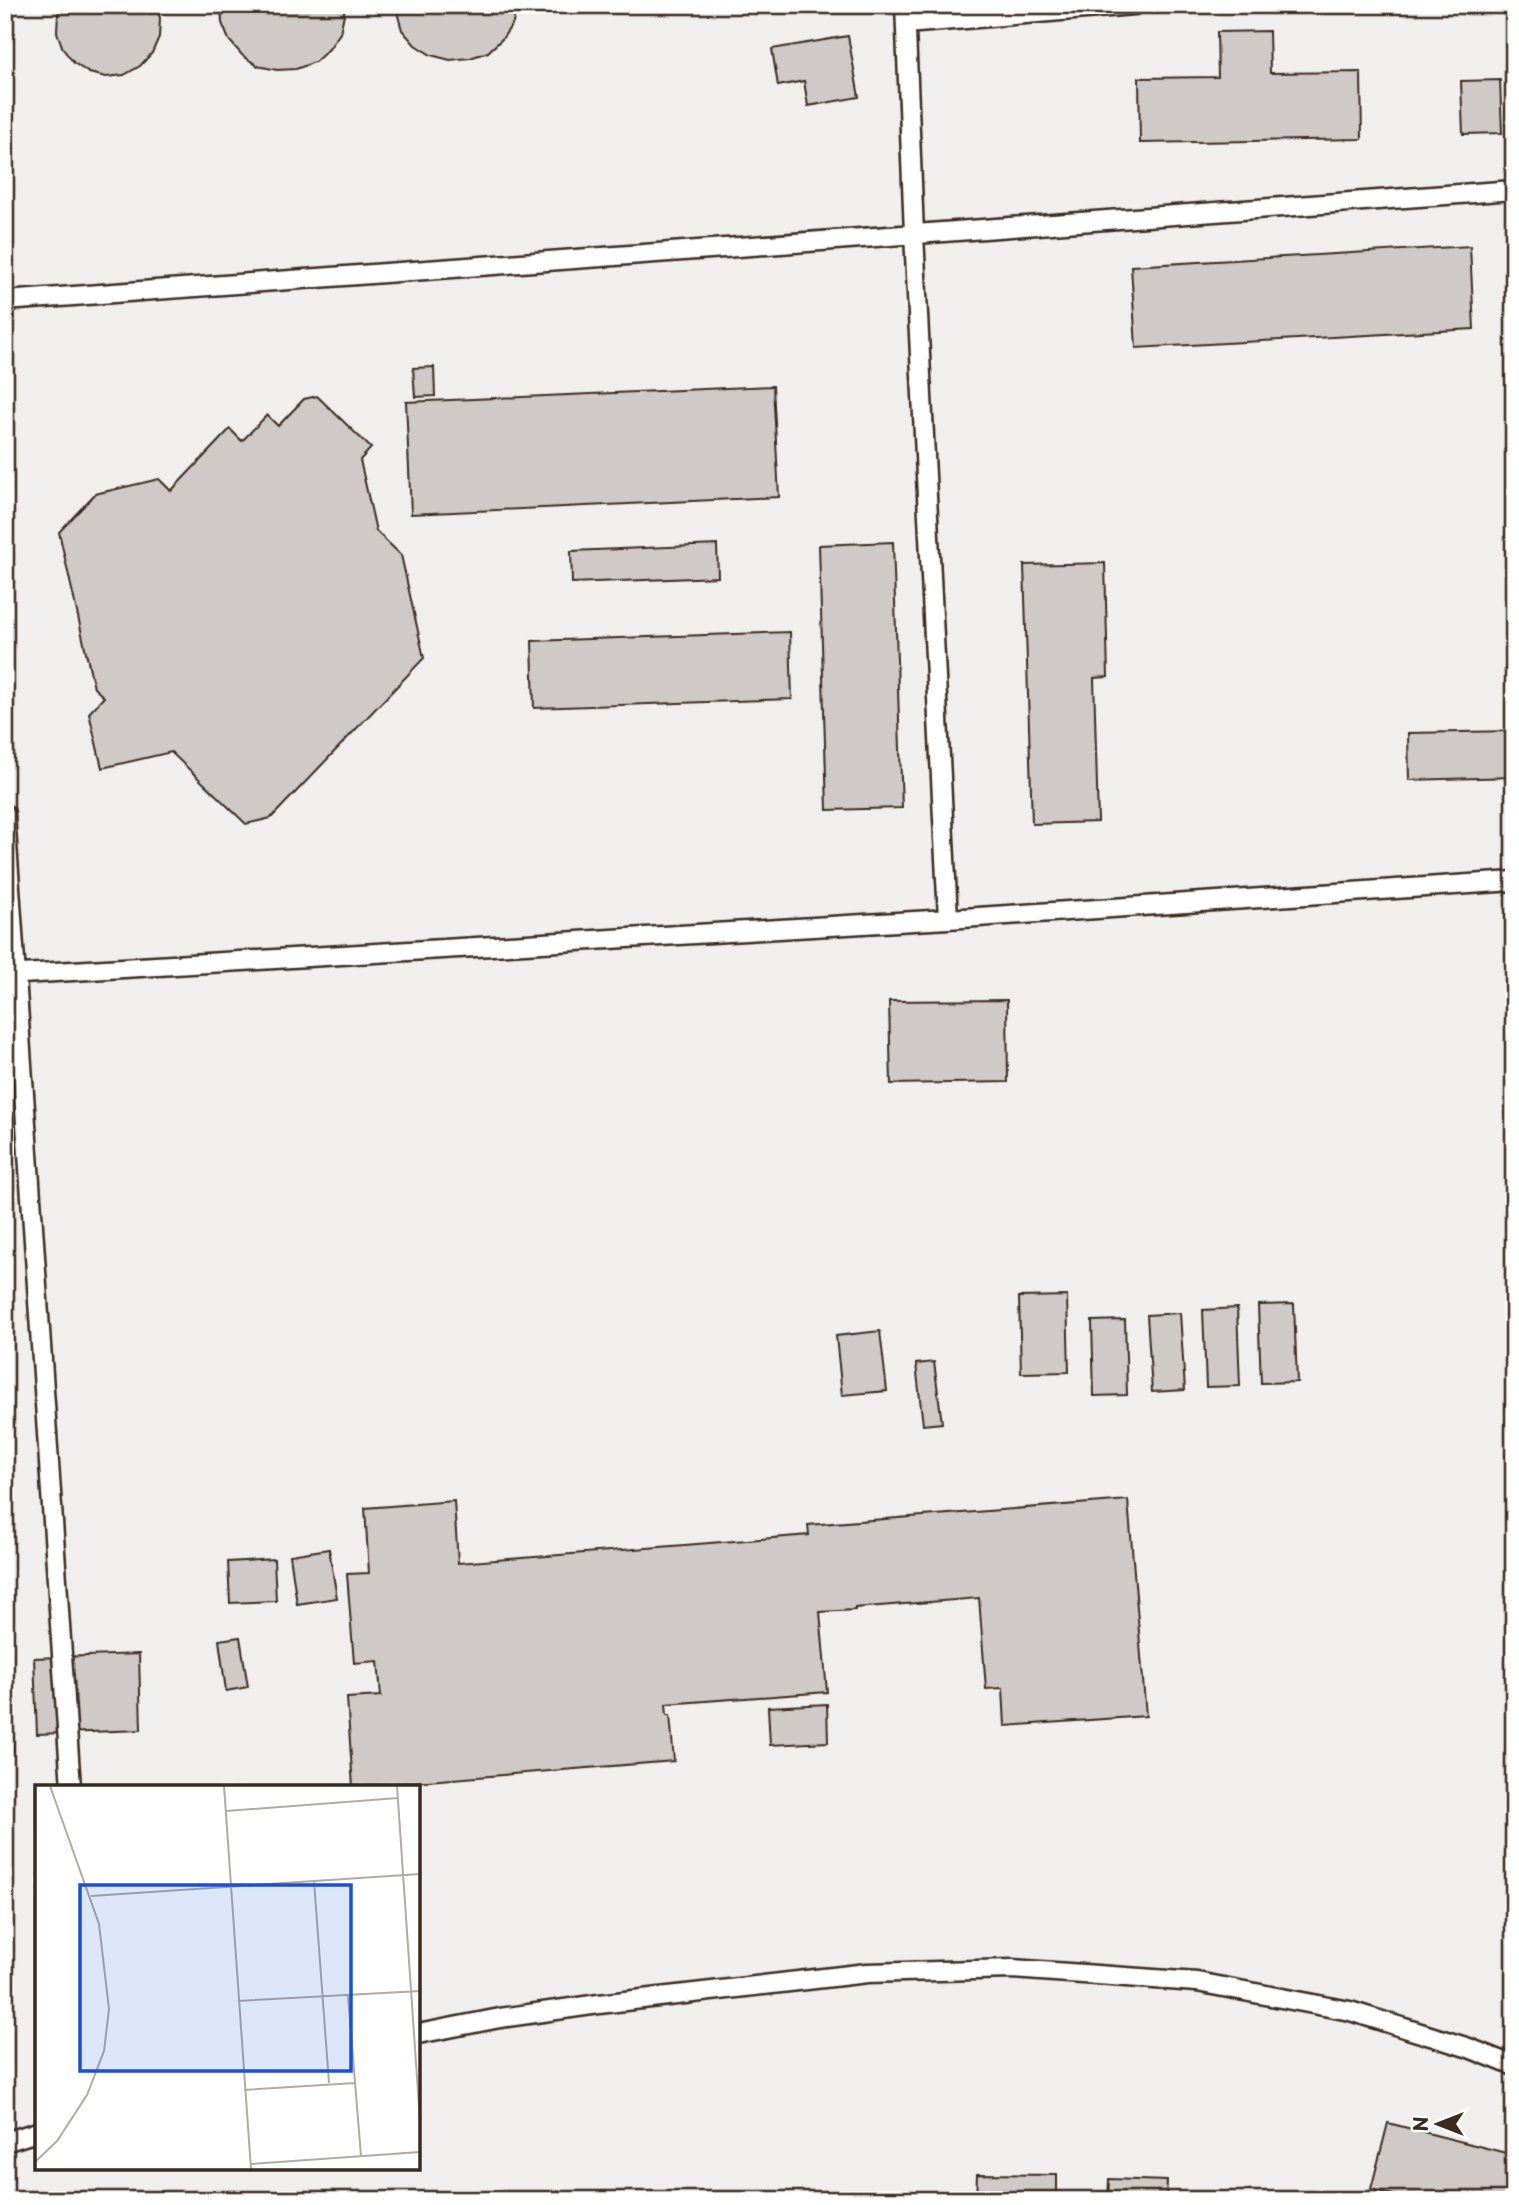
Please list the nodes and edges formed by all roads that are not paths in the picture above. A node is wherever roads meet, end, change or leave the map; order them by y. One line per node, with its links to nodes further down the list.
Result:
1 (905, 5): 3 (lane)
2 (1134, 5): 3 (lane)
3 (906, 24): 5 (lane)
4 (1514, 190): 5 (lane)
5 (914, 234): 6 (lane); 9 (lane)
6 (5, 301)
7 (5, 814): 10 (lane)
8 (1514, 881): 9 (lane)
9 (948, 919): 10 (lane)
10 (11, 975): 11 (lane)
11 (71, 1785)
12 (420, 2034): 13 (lane)
13 (1514, 2066)
14 (35, 2133): 15 (lane)
15 (5, 2142)

